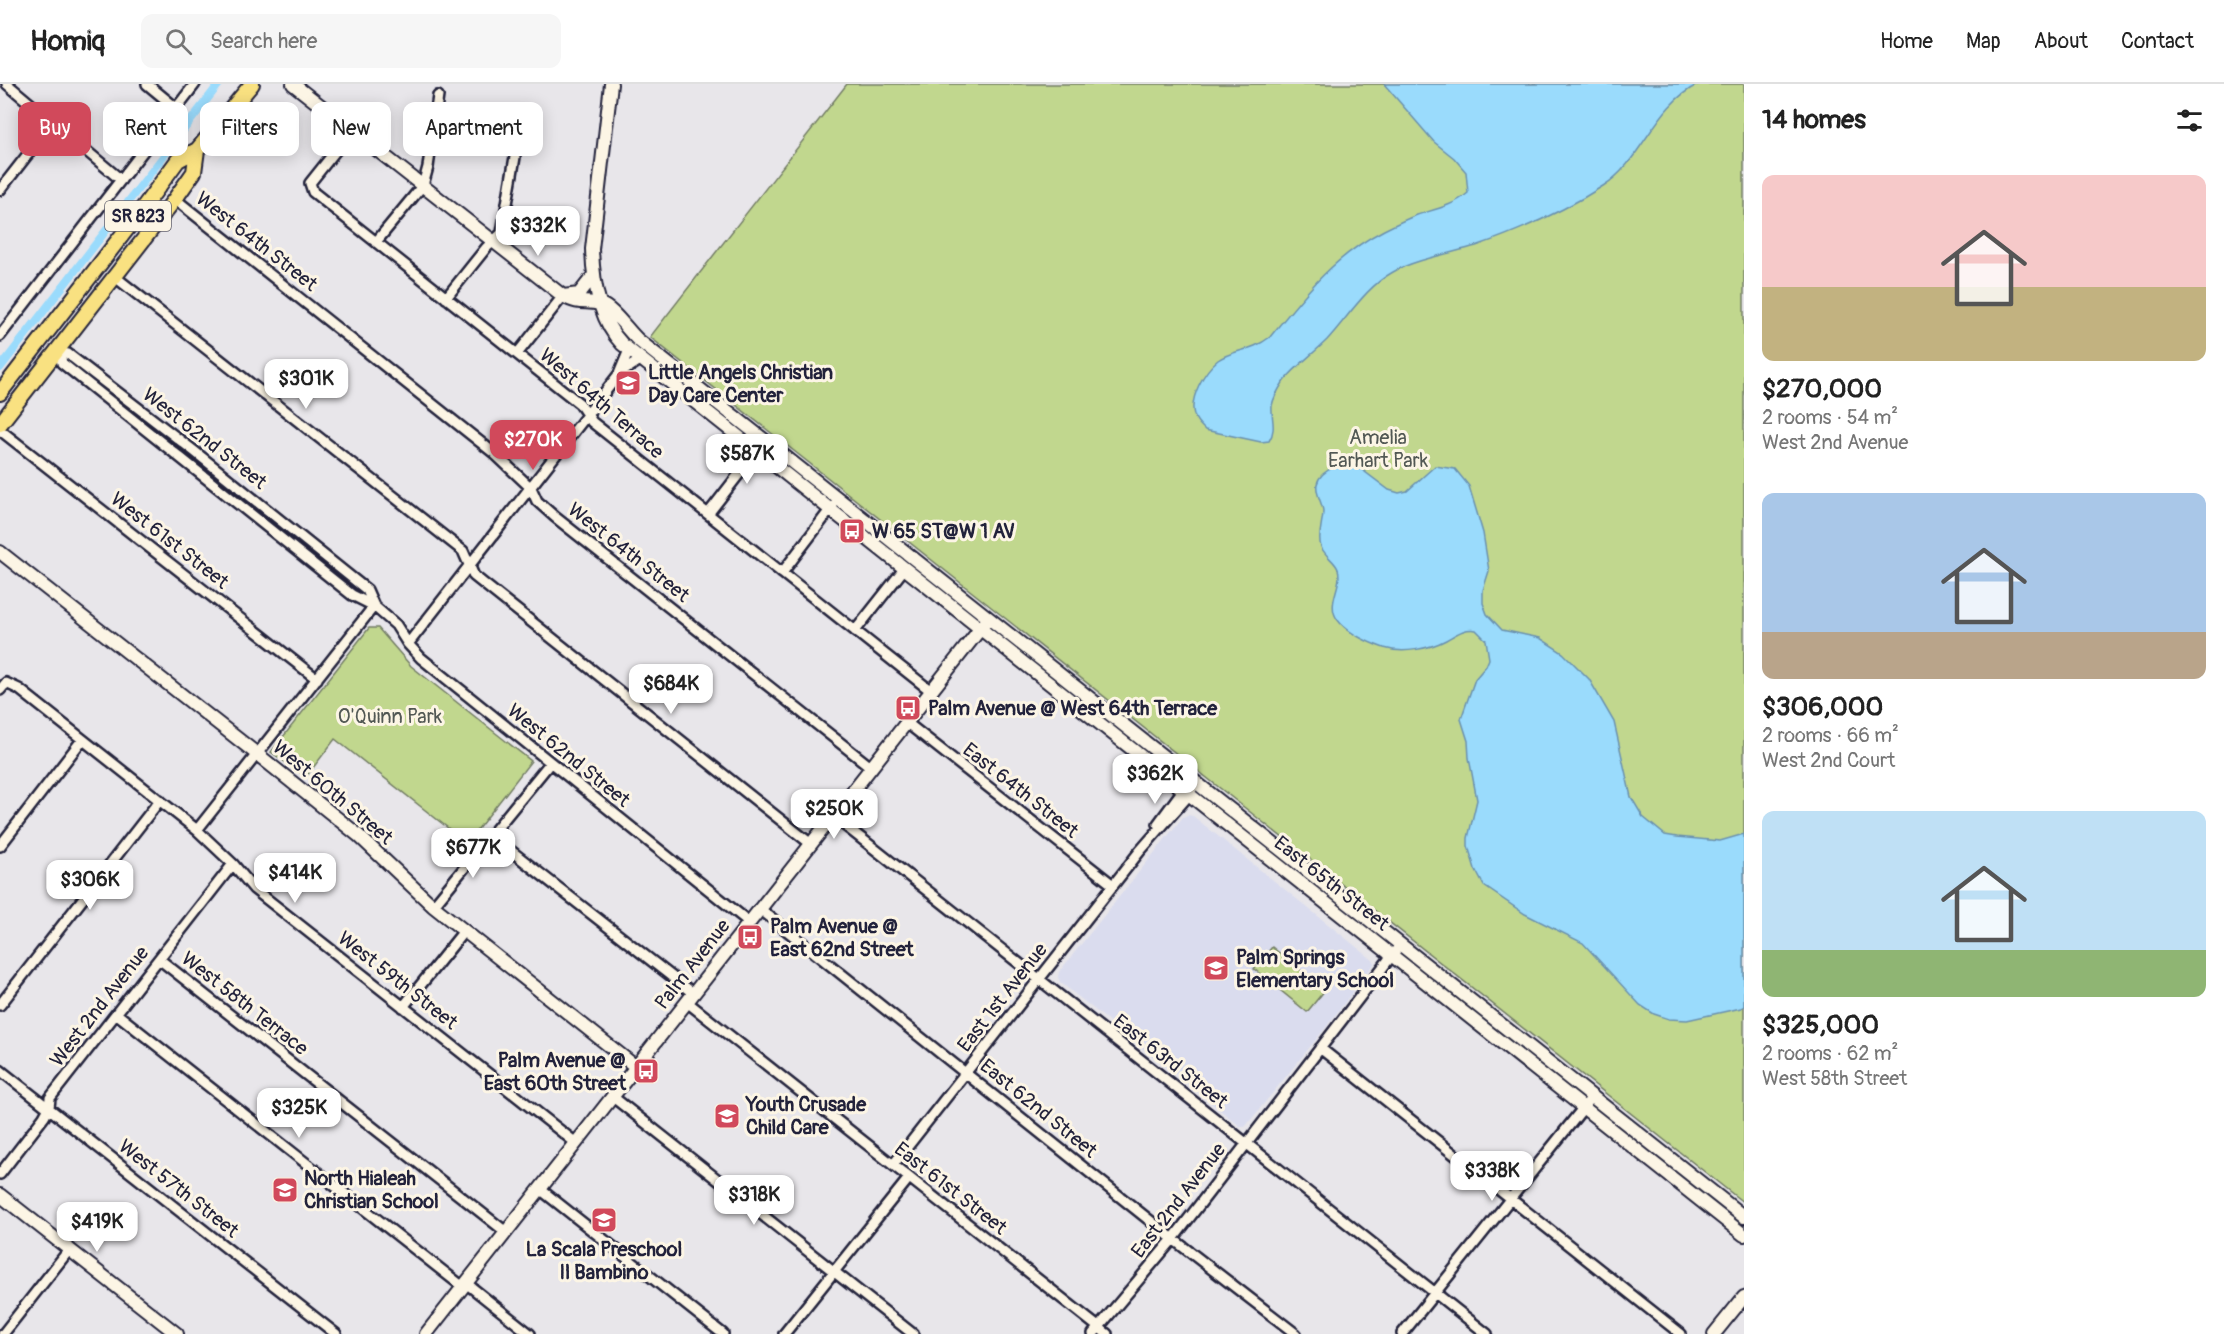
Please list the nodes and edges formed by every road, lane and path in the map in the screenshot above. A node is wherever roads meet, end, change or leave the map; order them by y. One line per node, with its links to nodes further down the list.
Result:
1 (7, 84): 8 (street)
2 (147, 84): 9 (street)
3 (195, 84): 10 (street)
4 (252, 84): 12 (main road, SR 823)
5 (293, 84): 11 (main road)
6 (611, 84): 26 (main road, East 65th Street)
7 (438, 96): 20 (street)
8 (29, 102)
9 (169, 102)
10 (181, 102)
11 (317, 102)
12 (197, 150): 22 (main road, SR 823); 23 (main road, SR 823)
13 (91, 154): 19 (street)
14 (26, 156): 21 (street)
15 (140, 156): 19 (street)
16 (332, 156): 25 (street, West 64th Terrace)
17 (387, 156): 20 (main road)
18 (515, 157): 24 (street)
19 (122, 180): 32 (street)
20 (423, 185): 24 (main road); 25 (street)
21 (0, 190)
22 (175, 199): 27 (main road, SR 823); 44 (street, West 64th Street)
23 (138, 216): 27 (main road); 28 (main road, SR 823)
24 (494, 241): 29 (main road); 30 (street)
25 (376, 242): 30 (street, West 64th Terrace)
26 (594, 275): 29 (main road); 31 (main road, East 65th Street)
27 (114, 276): 28 (main road); 34 (main road, SR 823); 49 (street)
28 (82, 287): 38 (main road, SR 823)
29 (563, 296): 31 (main road); 35 (street)
30 (446, 298): 35 (street, West 64th Terrace)
31 (601, 304): 33 (main road, East 65th Street); 42 (main road, East 65th Street)
32 (0, 336)
33 (629, 350): 36 (main road, East 65th Street); 37 (street)
34 (58, 353): 40 (main road, SR 823); 52 (street, West 62nd Street)
35 (517, 354): 39 (street, West 64th Terrace)
36 (640, 360): 37 (street); 43 (main road, East 65th Street)
37 (619, 374): 39 (street)
38 (0, 393)
39 (587, 413): 44 (street); 47 (street, West 64th Terrace)
40 (0, 424)
41 (0, 430): 57 (street, West 61st Street)
42 (765, 440): 43 (street); 45 (main road, East 65th Street)
43 (756, 451): 46 (main road, East 65th Street); 47 (street)
44 (531, 488): 49 (street); 64 (street, West 64th Street)
45 (838, 499): 46 (street); 53 (main road, East 65th Street)
46 (830, 510): 50 (main road, East 65th Street); 51 (street)
47 (708, 514): 51 (street, West 64th Terrace)
48 (0, 552): 62 (main road, West 60th Street)
49 (469, 566): 56 (street); 71 (street)
50 (904, 569): 54 (main road, East 65th Street); 55 (street)
51 (782, 573): 55 (street, West 64th Terrace)
52 (374, 606): 56 (street, West 62nd Street); 57 (street)
53 (989, 618): 54 (main road, Palm Avenue); 65 (main road, East 65th Street)
54 (980, 629): 59 (main road, Palm Avenue); 66 (main road, East 65th Street)
55 (855, 631): 59 (street, West 64th Terrace)
56 (408, 644): 63 (street, West 62nd Street)
57 (317, 679): 62 (street)
58 (3, 687): 61 (street, West 59th Street)
59 (931, 691): 60 (main road, Palm Avenue)
60 (906, 723): 64 (main road, Palm Avenue); 74 (street, East 64th Street)
61 (82, 740): 67 (street, West 59th Street); 72 (street)
62 (257, 754): 69 (street); 75 (main road, West 60th Street)
63 (550, 763): 70 (street); 77 (street, West 62nd Street)
64 (872, 768): 68 (main road, Palm Avenue)
65 (1195, 782): 66 (street, East 1st Avenue); 79 (main road, East 65th Street)
66 (1186, 792): 74 (street, East 1st Avenue); 80 (main road, East 65th Street)
67 (159, 800): 69 (street, West 59th Street); 84 (street)
68 (833, 816): 71 (main road, Palm Avenue); 82 (street, East 63rd Street)
69 (197, 830): 73 (street, West 59th Street)
70 (492, 836): 75 (street); 83 (street)
71 (811, 844): 76 (main road, Palm Avenue)
72 (0, 846)
73 (233, 864): 81 (street, West 2nd Avenue); 85 (street, West 59th Street)
74 (1113, 885): 82 (street, East 1st Avenue)
75 (433, 906): 78 (main road, West 60th Street)
76 (760, 909): 77 (main road, Palm Avenue); 90 (street, East 62nd Street)
77 (750, 922): 83 (main road, Palm Avenue)
78 (464, 931): 85 (street); 88 (main road, West 60th Street)
79 (1400, 945): 80 (street, East 2nd Avenue); 92 (main road, East 65th Street)
80 (1392, 956): 87 (street, East 2nd Avenue); 94 (main road, East 65th Street)
81 (159, 959): 86 (street, West 2nd Avenue); 104 (street, West 58th Terrace)
82 (1039, 980): 90 (street, East 1st Avenue); 96 (street, East 63rd Street)
83 (690, 998): 88 (main road, Palm Avenue); 97 (street, East 61st Street)
84 (0, 1005)
85 (403, 1007): 95 (street, West 59th Street)
86 (117, 1014): 93 (street, West 2nd Avenue); 109 (street)
87 (1320, 1048): 96 (street, East 2nd Avenue); 102 (street)
88 (636, 1067): 91 (main road, Palm Avenue)
89 (0, 1070): 93 (street, West 57th Street)
90 (966, 1072): 97 (street, East 1st Avenue); 106 (street, East 62nd Street)
91 (613, 1097): 95 (main road, Palm Avenue); 108 (street)
92 (1592, 1097): 94 (street); 103 (main road, East 65th Street)
93 (49, 1108): 98 (street, West 2nd Avenue); 116 (street, West 57th Street)
94 (1584, 1108): 102 (street); 105 (main road, East 65th Street)
95 (576, 1143): 100 (main road, Palm Avenue)
96 (1246, 1143): 106 (street, East 2nd Avenue); 110 (street, East 63rd Street)
97 (893, 1165): 99 (street, East 61st Street)
98 (0, 1174)
99 (909, 1178): 108 (street); 113 (street, East 61st Street)
100 (540, 1189): 104 (main road, Palm Avenue); 119 (street)
101 (0, 1195): 107 (main road)
102 (1510, 1199): 110 (street); 126 (street)
103 (1744, 1217)
104 (506, 1232): 109 (main road, Palm Avenue)
105 (1744, 1234)
106 (1173, 1239): 113 (street, East 2nd Avenue); 123 (street, East 62nd Street)
107 (69, 1250): 112 (street); 115 (main road)
108 (832, 1272): 120 (street); 121 (street)
109 (464, 1285): 117 (main road, Palm Avenue); 118 (street)
110 (1435, 1293): 124 (street); 125 (street, East 63rd Street)
111 (1744, 1297): 127 (main road)
112 (5, 1330): 114 (street)
113 (1096, 1331): 122 (street, East 61st Street)
114 (17, 1334)
115 (177, 1334)
116 (336, 1334)
117 (426, 1334)
118 (530, 1334)
119 (723, 1334)
120 (784, 1334)
121 (912, 1334)
122 (1107, 1334)
123 (1296, 1334)
124 (1402, 1334)
125 (1487, 1334)
126 (1681, 1334)
127 (1714, 1334)

